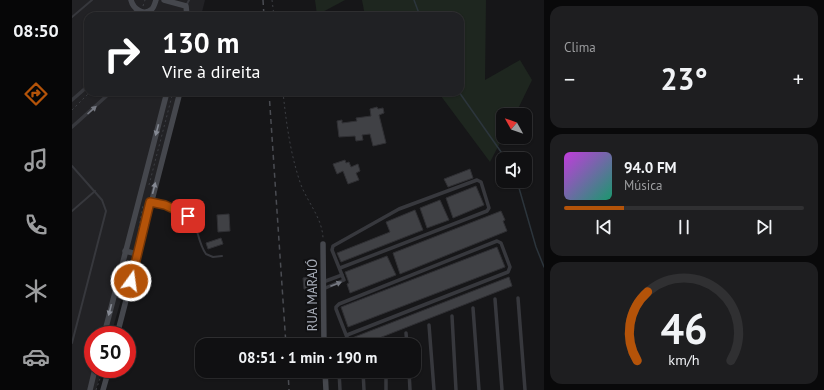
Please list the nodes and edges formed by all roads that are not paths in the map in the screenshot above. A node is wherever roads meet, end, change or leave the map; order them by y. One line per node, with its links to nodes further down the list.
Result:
1 (92, 0): 12 (lane)
2 (131, 0): 7 (main road)
3 (156, 0): 10 (main road)
4 (164, 0): 6 (main road)
5 (189, 0): 6 (lane)
6 (186, 6): 11 (main road)
7 (136, 9): 8 (street); 9 (main road)
8 (135, 12)
9 (141, 12)
10 (148, 12)
11 (187, 12)
12 (72, 17)
13 (84, 90): 17 (street)
14 (107, 96): 18 (street, one-way to 14)
15 (166, 96): 20 (main road, one-way to 20)
16 (179, 96): 21 (main road)
17 (72, 100)
18 (72, 127)
19 (72, 166): 22 (lane)
20 (146, 173): 21 (main road); 26 (main road)
21 (155, 173): 23 (main road, one-way to 21)
22 (95, 191): 24 (lane); 45 (lane)
23 (150, 202): 27 (main road); 28 (lane)
24 (72, 211)
25 (323, 244): 31 (main road, RUA MARAJÓ)
26 (125, 251): 27 (main road); 38 (main road, one-way to 38)
27 (137, 254): 39 (main road)
28 (222, 256)
29 (340, 268): 29 (street); 30 (street)
30 (342, 275): 31 (street); 32 (street, one-way to 30)
31 (323, 282): 32 (main road, RUA MARAJÓ)
32 (323, 289): 42 (main road, RUA MARAJÓ)
33 (518, 298): 64 (street)
34 (495, 300): 63 (street)
35 (473, 308): 62 (street)
36 (452, 316): 61 (street)
37 (429, 325): 60 (street)
38 (106, 326)
39 (119, 326)
40 (406, 333): 44 (street)
41 (347, 335): 41 (street); 43 (street)
42 (324, 338)
43 (348, 338)
44 (406, 338)
45 (72, 343)
46 (93, 378): 53 (main road)
47 (107, 378): 54 (main road)
48 (325, 378): 55 (main road)
49 (339, 378): 56 (street)
50 (363, 378): 57 (street)
51 (386, 378): 58 (street)
52 (409, 378): 59 (street)
53 (90, 388): 54 (main road)
54 (104, 389)
55 (326, 390)
56 (340, 390)
57 (364, 390)
58 (386, 390)
59 (410, 390)
60 (434, 390)
61 (456, 390)
62 (479, 390)
63 (502, 390)
64 (525, 390)

